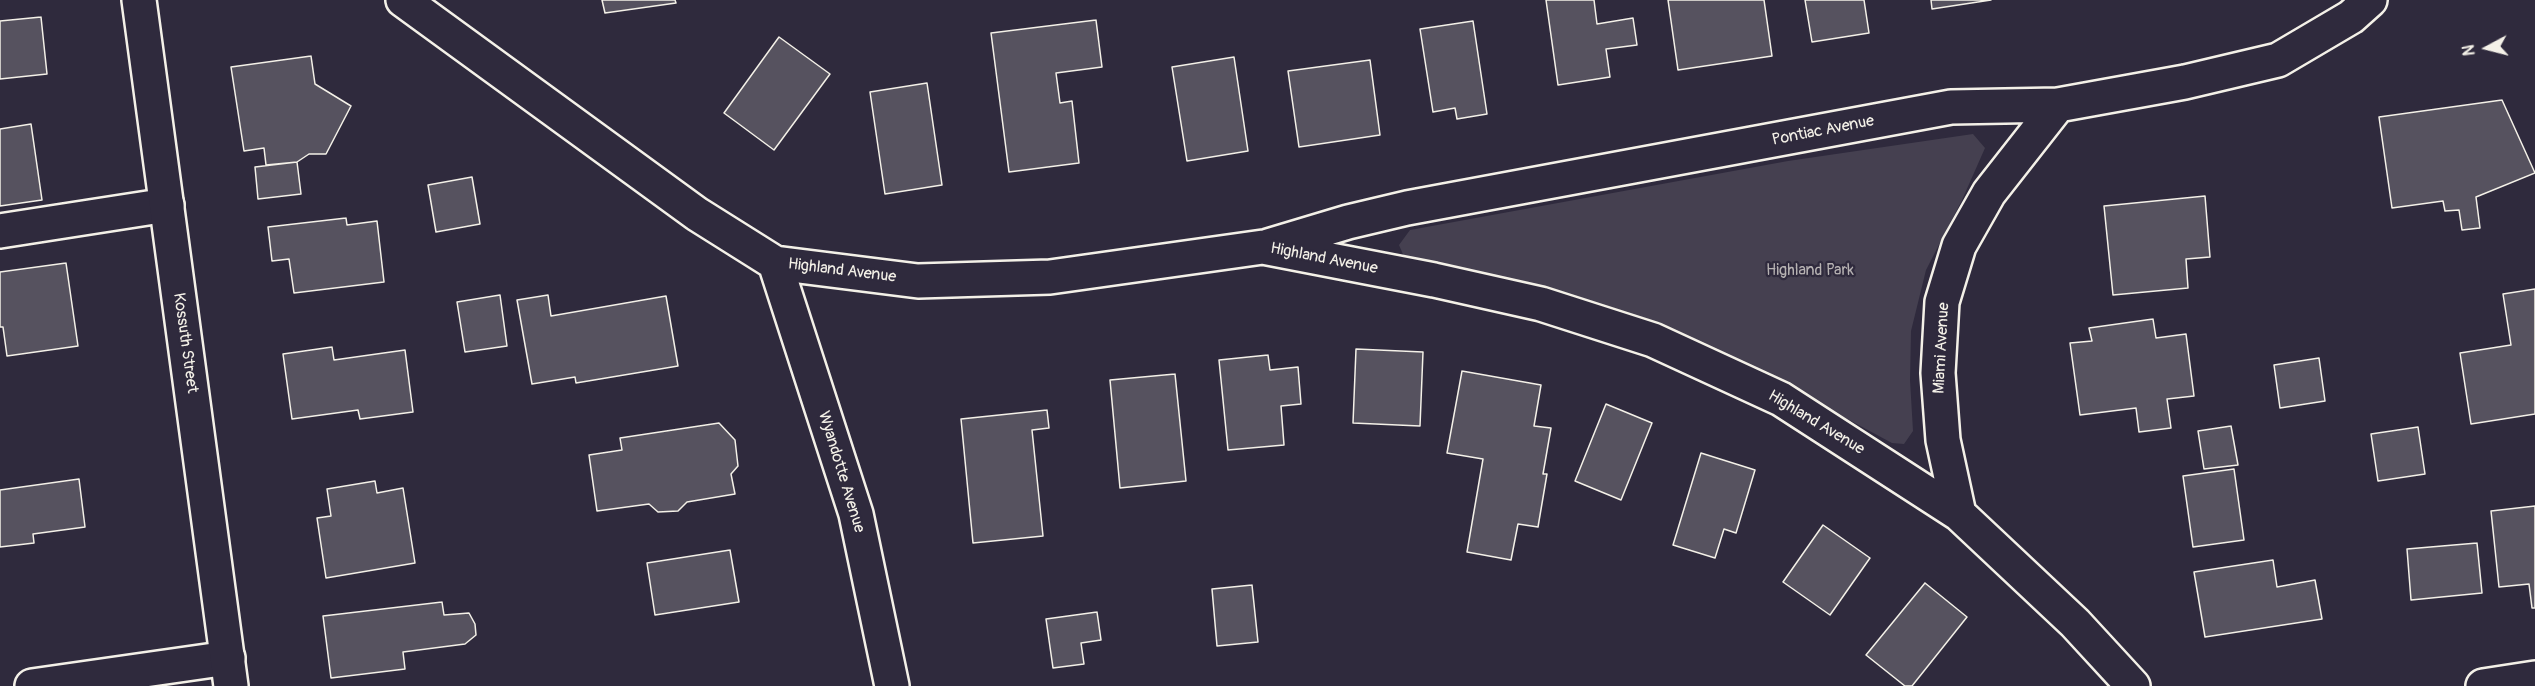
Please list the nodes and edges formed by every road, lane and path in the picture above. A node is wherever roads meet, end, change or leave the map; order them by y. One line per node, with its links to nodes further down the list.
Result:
1 (139, 0): 5 (street, Kossuth Street)
2 (403, 0): 8 (street, Highland Avenue)
3 (2370, 0): 4 (street, Pontiac Avenue)
4 (2058, 105): 7 (street, Pontiac Avenue); 9 (street, Miami Avenue)
5 (167, 205): 6 (street); 10 (street, Kossuth Street)
6 (0, 231)
7 (1263, 247): 8 (street, Highland Avenue); 9 (street, Highland Avenue)
8 (775, 262): 13 (street, Wyandotte Avenue)
9 (1959, 514): 14 (street, Highland Avenue)
10 (229, 672): 12 (street)
11 (2535, 678): 15 (street)
12 (32, 686)
13 (892, 686)
14 (2133, 686)
15 (2483, 686)

